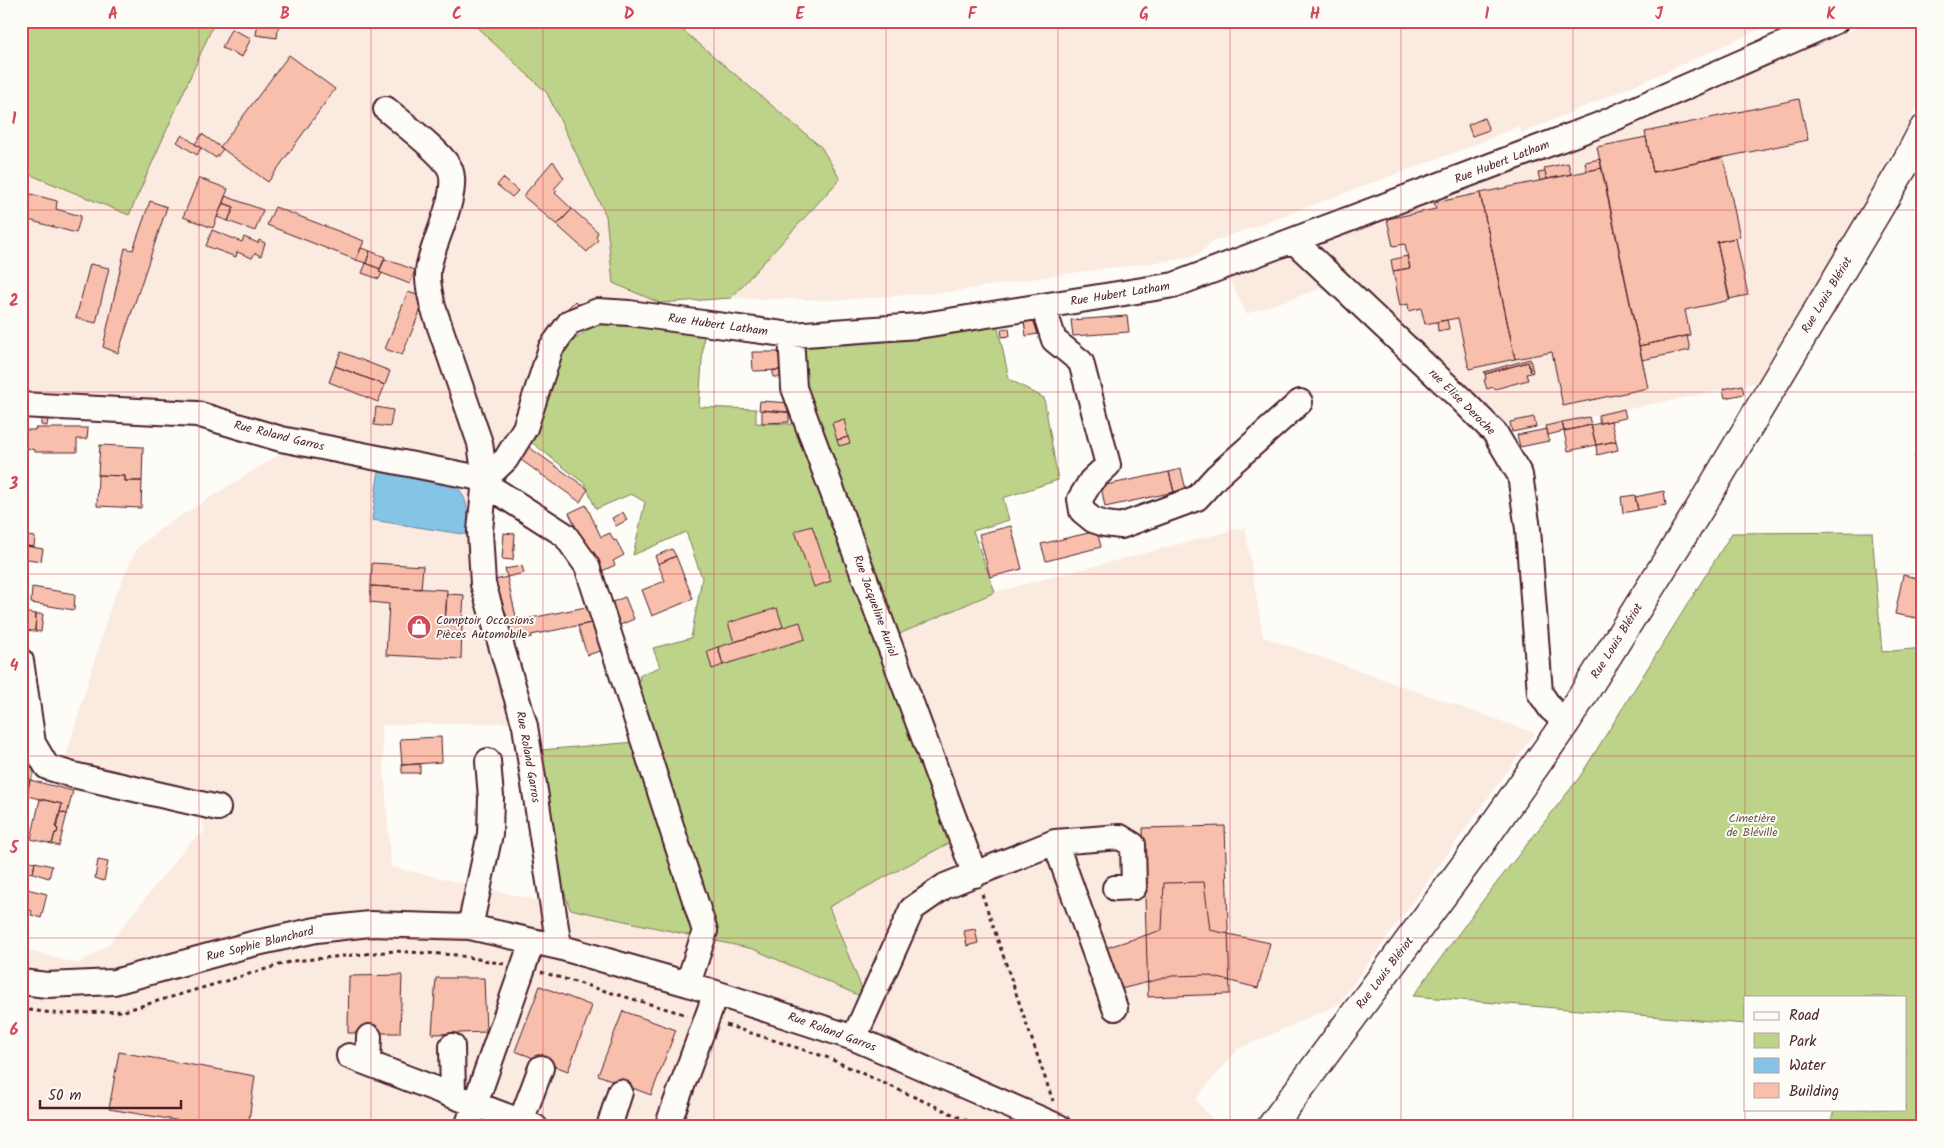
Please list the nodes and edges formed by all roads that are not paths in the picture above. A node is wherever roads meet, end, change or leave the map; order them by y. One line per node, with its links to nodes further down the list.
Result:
1 (1836, 21): 4 (street, Rue Hubert Latham)
2 (386, 109): 9 (street)
3 (1923, 130): 11 (main road, Rue Louis Blériot)
4 (1294, 241): 5 (street, Rue Hubert Latham); 11 (street, rue Elise Deroche)
5 (1043, 306): 6 (street, Rue Hubert Latham); 7 (street)
6 (791, 334): 9 (street, Rue Hubert Latham); 15 (street, Rue Jacqueline Auriol)
7 (1300, 402)
8 (21, 405): 9 (street, Rue Roland Garros)
9 (484, 484): 19 (street, Rue Roland Garros); 21 (street)
10 (21, 661): 13 (street)
11 (1566, 722): 35 (main road, Rue Louis Blériot)
12 (488, 761): 17 (street)
13 (218, 808)
14 (1055, 842): 15 (street); 16 (street); 23 (street)
15 (975, 875): 25 (street)
16 (1115, 888)
17 (470, 927): 18 (street, Rue Sophie Blanchard); 20 (street, Rue Sophie Blanchard)
18 (532, 942): 19 (street, Rue Sophie Blanchard); 29 (street)
19 (559, 948): 21 (street, Rue Roland Garros)
20 (21, 982)
21 (688, 984): 22 (street, Rue Roland Garros)
22 (716, 992): 25 (street, Rue Roland Garros); 34 (street)
23 (1115, 1008)
24 (369, 1037): 29 (street)
25 (854, 1038): 31 (street, Rue Roland Garros)
26 (452, 1046): 29 (street)
27 (541, 1068): 30 (street)
28 (620, 1092): 33 (street)
29 (464, 1099): 30 (street); 32 (street)
30 (528, 1124)
31 (1058, 1126)
32 (467, 1127)
33 (609, 1127)
34 (667, 1127)
35 (1271, 1127)

